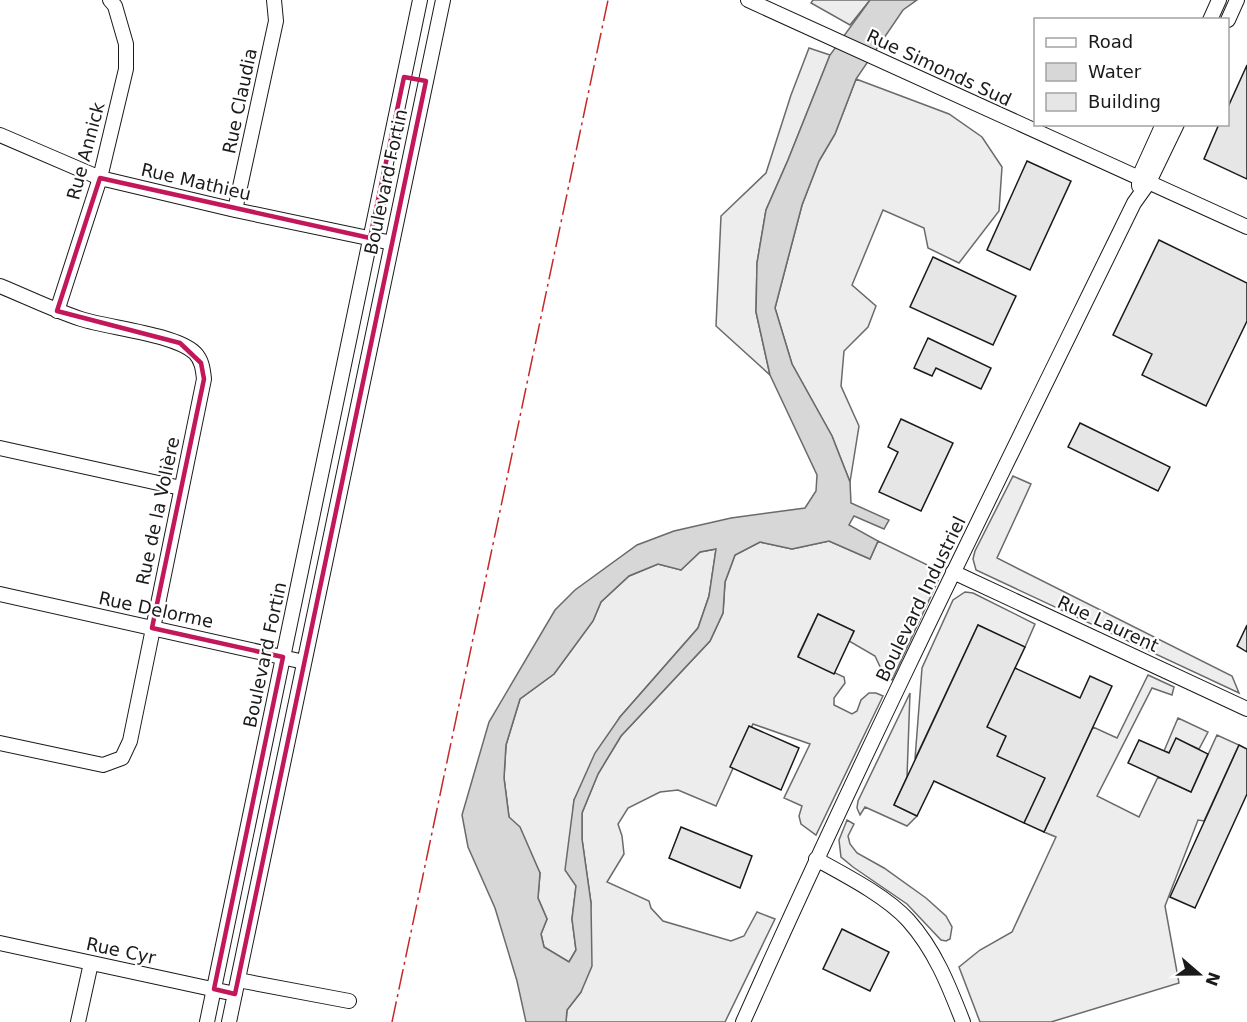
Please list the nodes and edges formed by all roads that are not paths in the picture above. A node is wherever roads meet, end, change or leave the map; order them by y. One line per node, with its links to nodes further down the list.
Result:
1 (110, 0): 15 (street, Rue Annick)
2 (274, 0): 17 (street, Rue Claudia)
3 (420, 0): 10 (street, Boulevard Fortin)
4 (442, 0): 11 (street, Boulevard Fortin)
5 (748, 0): 16 (street, Rue Simonds Sud)
6 (1219, 0): 8 (street)
7 (1237, 0): 9 (street)
8 (1211, 18)
9 (1228, 18)
10 (404, 77): 11 (street); 19 (street, Boulevard Fortin)
11 (426, 81): 20 (street, Boulevard Fortin)
12 (1162, 126): 16 (street, Boulevard Industriel)
13 (1176, 126): 16 (street, Boulevard Industriel)
14 (0, 135): 15 (street, Rue Mathieu)
15 (100, 178): 17 (street, Rue Mathieu); 22 (street, Rue Annick)
16 (1144, 180): 18 (street, Rue Simonds Sud); 29 (street, Boulevard Industriel)
17 (235, 210): 19 (street, Rue Mathieu)
18 (1247, 227)
19 (370, 238): 20 (street, Rue Mathieu); 23 (street, Boulevard Fortin)
20 (392, 243): 24 (street, Boulevard Fortin)
21 (0, 286): 22 (street, Rue de la Volière)
22 (57, 311): 26 (street, Rue de la Volière)
23 (346, 357): 24 (street); 27 (street, Boulevard Fortin)
24 (367, 362): 28 (street, Boulevard Fortin)
25 (0, 448): 26 (street)
26 (181, 488): 31 (street, Rue de la Volière)
27 (316, 501): 28 (street); 32 (street, Boulevard Fortin)
28 (337, 506): 33 (street, Boulevard Fortin)
29 (953, 572): 34 (street, Rue Laurent); 38 (street, Boulevard Industriel)
30 (0, 594): 31 (street, Rue Delorme)
31 (152, 628): 32 (street, Rue Delorme); 35 (street, Rue de la Volière)
32 (283, 657): 33 (street, Rue Delorme); 36 (street, Boulevard Fortin)
33 (304, 662): 37 (street, Boulevard Fortin)
34 (1247, 708)
35 (0, 743)
36 (250, 816): 37 (street); 42 (street, Boulevard Fortin)
37 (271, 819): 41 (street, Boulevard Fortin)
38 (816, 859): 47 (street, Boulevard Industriel); 48 (street)
39 (0, 943): 40 (street, Rue Cyr)
40 (91, 963): 42 (street, Rue Cyr); 44 (street)
41 (236, 987): 42 (street, Rue Cyr); 43 (street, Rue Cyr); 46 (street, Boulevard Fortin)
42 (214, 989): 45 (street, Boulevard Fortin)
43 (349, 1001)
44 (78, 1022)
45 (207, 1022)
46 (229, 1022)
47 (743, 1022)
48 (963, 1022)

